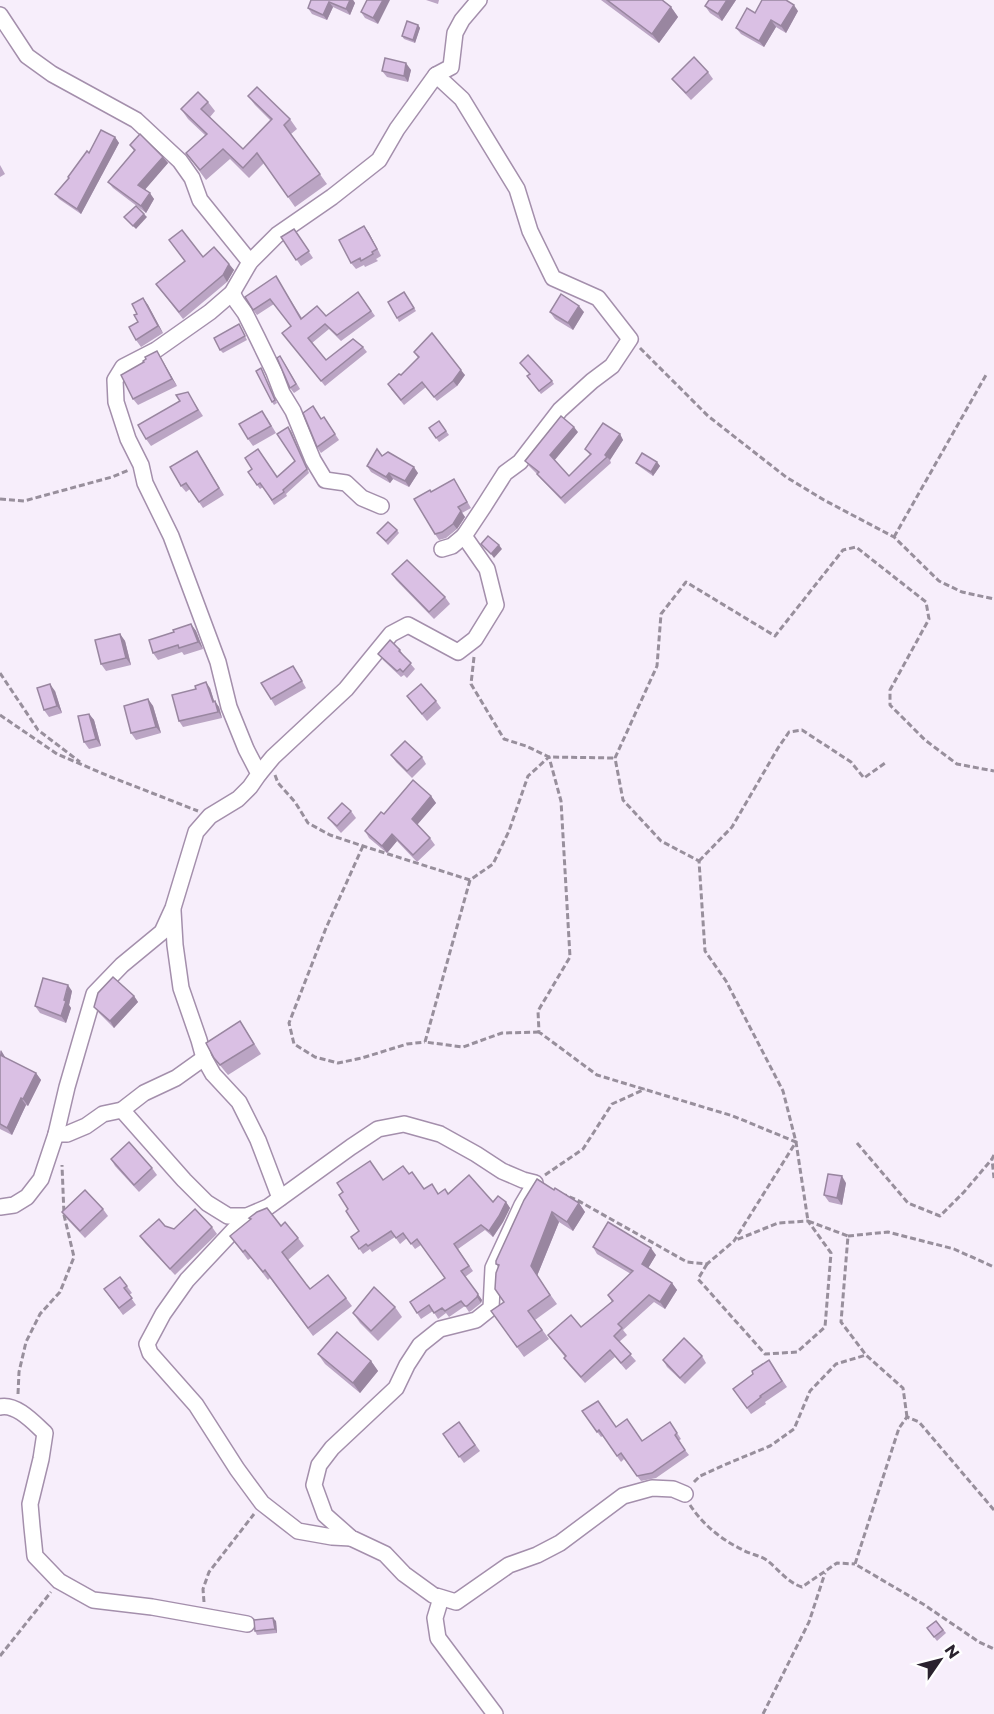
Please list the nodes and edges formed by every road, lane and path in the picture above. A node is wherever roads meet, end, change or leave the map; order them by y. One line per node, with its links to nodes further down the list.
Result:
1 (479, 0): 3 (street)
2 (0, 15): 4 (street)
3 (436, 75): 4 (street); 6 (street)
4 (250, 262): 5 (street)
5 (232, 293): 8 (street); 10 (street)
6 (630, 339): 11 (street); 12 (path)
7 (986, 375): 12 (path)
8 (141, 465): 9 (path); 24 (street)
9 (0, 499)
10 (381, 506)
11 (464, 536): 13 (street); 15 (street)
12 (894, 537): 14 (path)
13 (442, 549)
14 (994, 599)
15 (475, 639): 18 (street); 19 (path)
16 (0, 674): 22 (path)
17 (0, 715): 22 (path)
18 (273, 757): 24 (street); 26 (path)
19 (549, 757): 20 (path); 28 (path); 30 (path)
20 (615, 758): 23 (path); 27 (path)
21 (885, 763): 27 (path)
22 (84, 765): 25 (path)
23 (994, 771)
24 (259, 774): 25 (street)
25 (210, 816): 29 (street)
26 (363, 846): 28 (path); 31 (path)
27 (699, 861): 36 (path)
28 (470, 880): 31 (path)
29 (173, 908): 32 (street); 35 (street)
30 (540, 1032): 31 (path); 33 (path)
31 (425, 1042)
32 (204, 1058): 34 (street); 41 (street)
33 (645, 1089): 36 (path); 40 (path)
34 (122, 1110): 35 (street); 43 (street)
35 (56, 1134): 42 (street); 50 (path)
36 (796, 1142): 44 (path); 46 (path)
37 (857, 1143): 38 (path)
38 (993, 1157): 39 (path)
39 (994, 1178)
40 (535, 1183): 41 (street); 47 (path); 55 (street)
41 (280, 1198): 43 (street)
42 (0, 1207)
43 (247, 1216): 53 (street)
44 (808, 1221): 45 (path); 46 (path); 47 (path)
45 (848, 1236): 48 (path); 49 (path)
46 (734, 1240): 47 (path)
47 (707, 1264)
48 (994, 1267)
49 (866, 1355): 51 (path); 52 (path)
50 (7, 1408): 58 (street)
51 (907, 1417): 54 (path); 56 (path)
52 (685, 1494): 57 (path); 59 (street)
53 (262, 1503): 55 (street); 60 (path)
54 (994, 1510)
55 (351, 1538): 59 (street)
56 (855, 1564): 57 (path); 62 (path)
57 (825, 1572): 65 (path)
58 (59, 1581): 60 (street); 63 (path)
59 (441, 1598): 64 (street)
60 (212, 1618): 61 (street)
61 (246, 1624)
62 (994, 1649)
63 (0, 1656)
64 (495, 1714)
65 (763, 1714)

